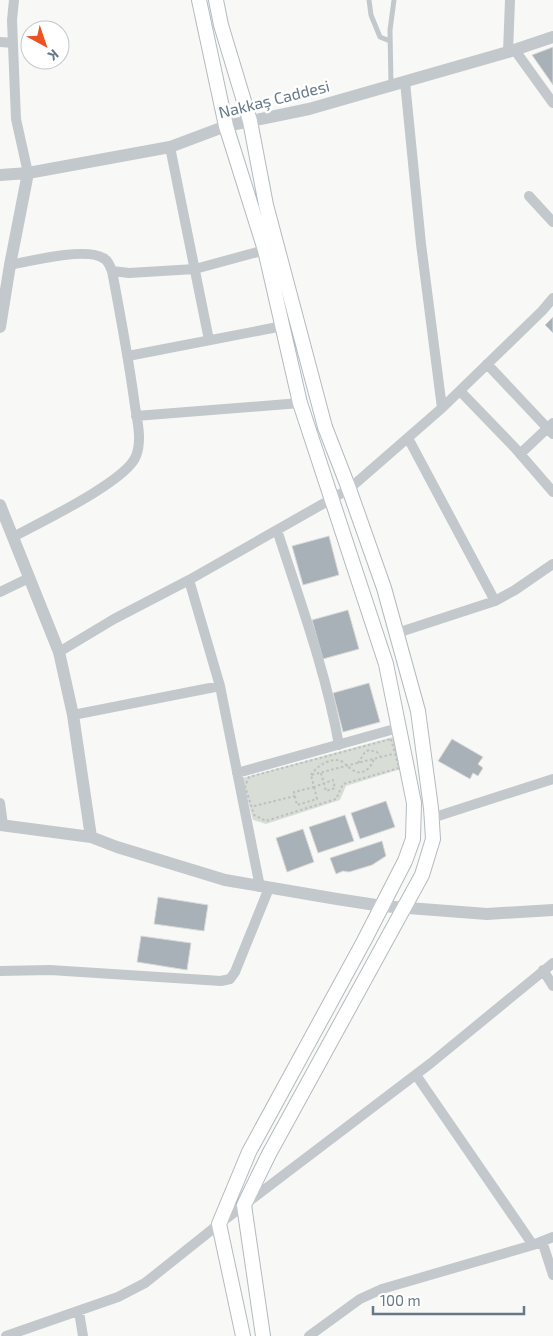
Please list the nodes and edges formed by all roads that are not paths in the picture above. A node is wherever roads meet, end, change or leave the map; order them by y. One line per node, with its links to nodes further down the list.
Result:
1 (14, 0): 10 (street)
2 (199, 0): 16 (main road)
3 (216, 0): 15 (main road)
4 (369, 0): 8 (lane)
5 (394, 0): 8 (lane)
6 (510, 0): 11 (street)
7 (553, 37): 11 (street, Nakkaş Caddesi)
8 (390, 41): 13 (lane)
9 (0, 42): 10 (street)
10 (13, 42): 18 (street)
11 (511, 50): 12 (street, Nakkaş Caddesi); 14 (street)
12 (404, 82): 13 (street, Nakkaş Caddesi); 35 (street)
13 (391, 85): 15 (street, Nakkaş Caddesi)
14 (553, 102)
15 (250, 121): 16 (street, Nakkaş Caddesi); 40 (main road)
16 (226, 126): 17 (street, Nakkaş Caddesi); 22 (main road)
17 (170, 148): 18 (street, Nakkaş Caddesi); 24 (street)
18 (28, 174): 19 (street, Nakkaş Caddesi); 23 (street)
19 (0, 175)
20 (529, 196): 21 (street)
21 (553, 222)
22 (265, 250): 24 (street); 28 (main road)
23 (10, 264): 25 (street); 26 (street)
24 (195, 269): 25 (street); 30 (street)
25 (112, 271): 31 (street)
26 (2, 295): 29 (street)
27 (553, 298): 32 (street)
28 (283, 326): 30 (street); 34 (main road)
29 (0, 327)
30 (209, 340): 31 (street)
31 (128, 356): 36 (street)
32 (487, 364): 33 (street); 37 (street)
33 (460, 391): 35 (street); 39 (street)
34 (300, 403): 36 (street); 42 (main road)
35 (442, 408): 38 (street)
36 (136, 416): 45 (street)
37 (551, 429): 39 (street)
38 (408, 438): 40 (street); 50 (street)
39 (520, 454): 41 (street)
40 (349, 489): 42 (street); 51 (main road)
41 (553, 492)
42 (332, 499): 44 (street); 55 (main road)
43 (0, 505): 45 (street)
44 (277, 530): 48 (street); 56 (street)
45 (13, 537): 47 (street)
46 (553, 564): 50 (street)
47 (29, 578): 49 (street); 52 (street)
48 (188, 580): 52 (street); 53 (street)
49 (0, 592)
50 (495, 601): 51 (street)
51 (397, 633): 60 (main road)
52 (59, 652): 54 (street)
53 (220, 686): 54 (street); 57 (street)
54 (73, 715): 62 (street)
55 (398, 728): 56 (street); 64 (main road)
56 (339, 745): 57 (street)
57 (237, 773): 63 (street)
58 (553, 779): 60 (street)
59 (0, 804): 61 (street)
60 (432, 818): 65 (main road)
61 (2, 825): 62 (street)
62 (91, 837): 63 (street)
63 (264, 888): 64 (street); 69 (street)
64 (382, 906): 65 (street); 73 (main road)
65 (403, 907): 66 (street); 72 (main road)
66 (553, 910)
67 (553, 964): 68 (street)
68 (543, 970): 70 (street); 71 (street)
69 (0, 971)
70 (553, 986)
71 (416, 1075): 72 (street); 75 (street)
72 (244, 1205): 73 (street); 81 (main road)
73 (219, 1224): 77 (street); 80 (main road)
74 (553, 1237): 75 (street)
75 (538, 1243): 76 (street); 82 (street)
76 (553, 1274)
77 (79, 1312): 78 (street); 79 (street)
78 (6, 1336)
79 (83, 1336)
80 (243, 1336)
81 (263, 1336)
82 (309, 1336)

